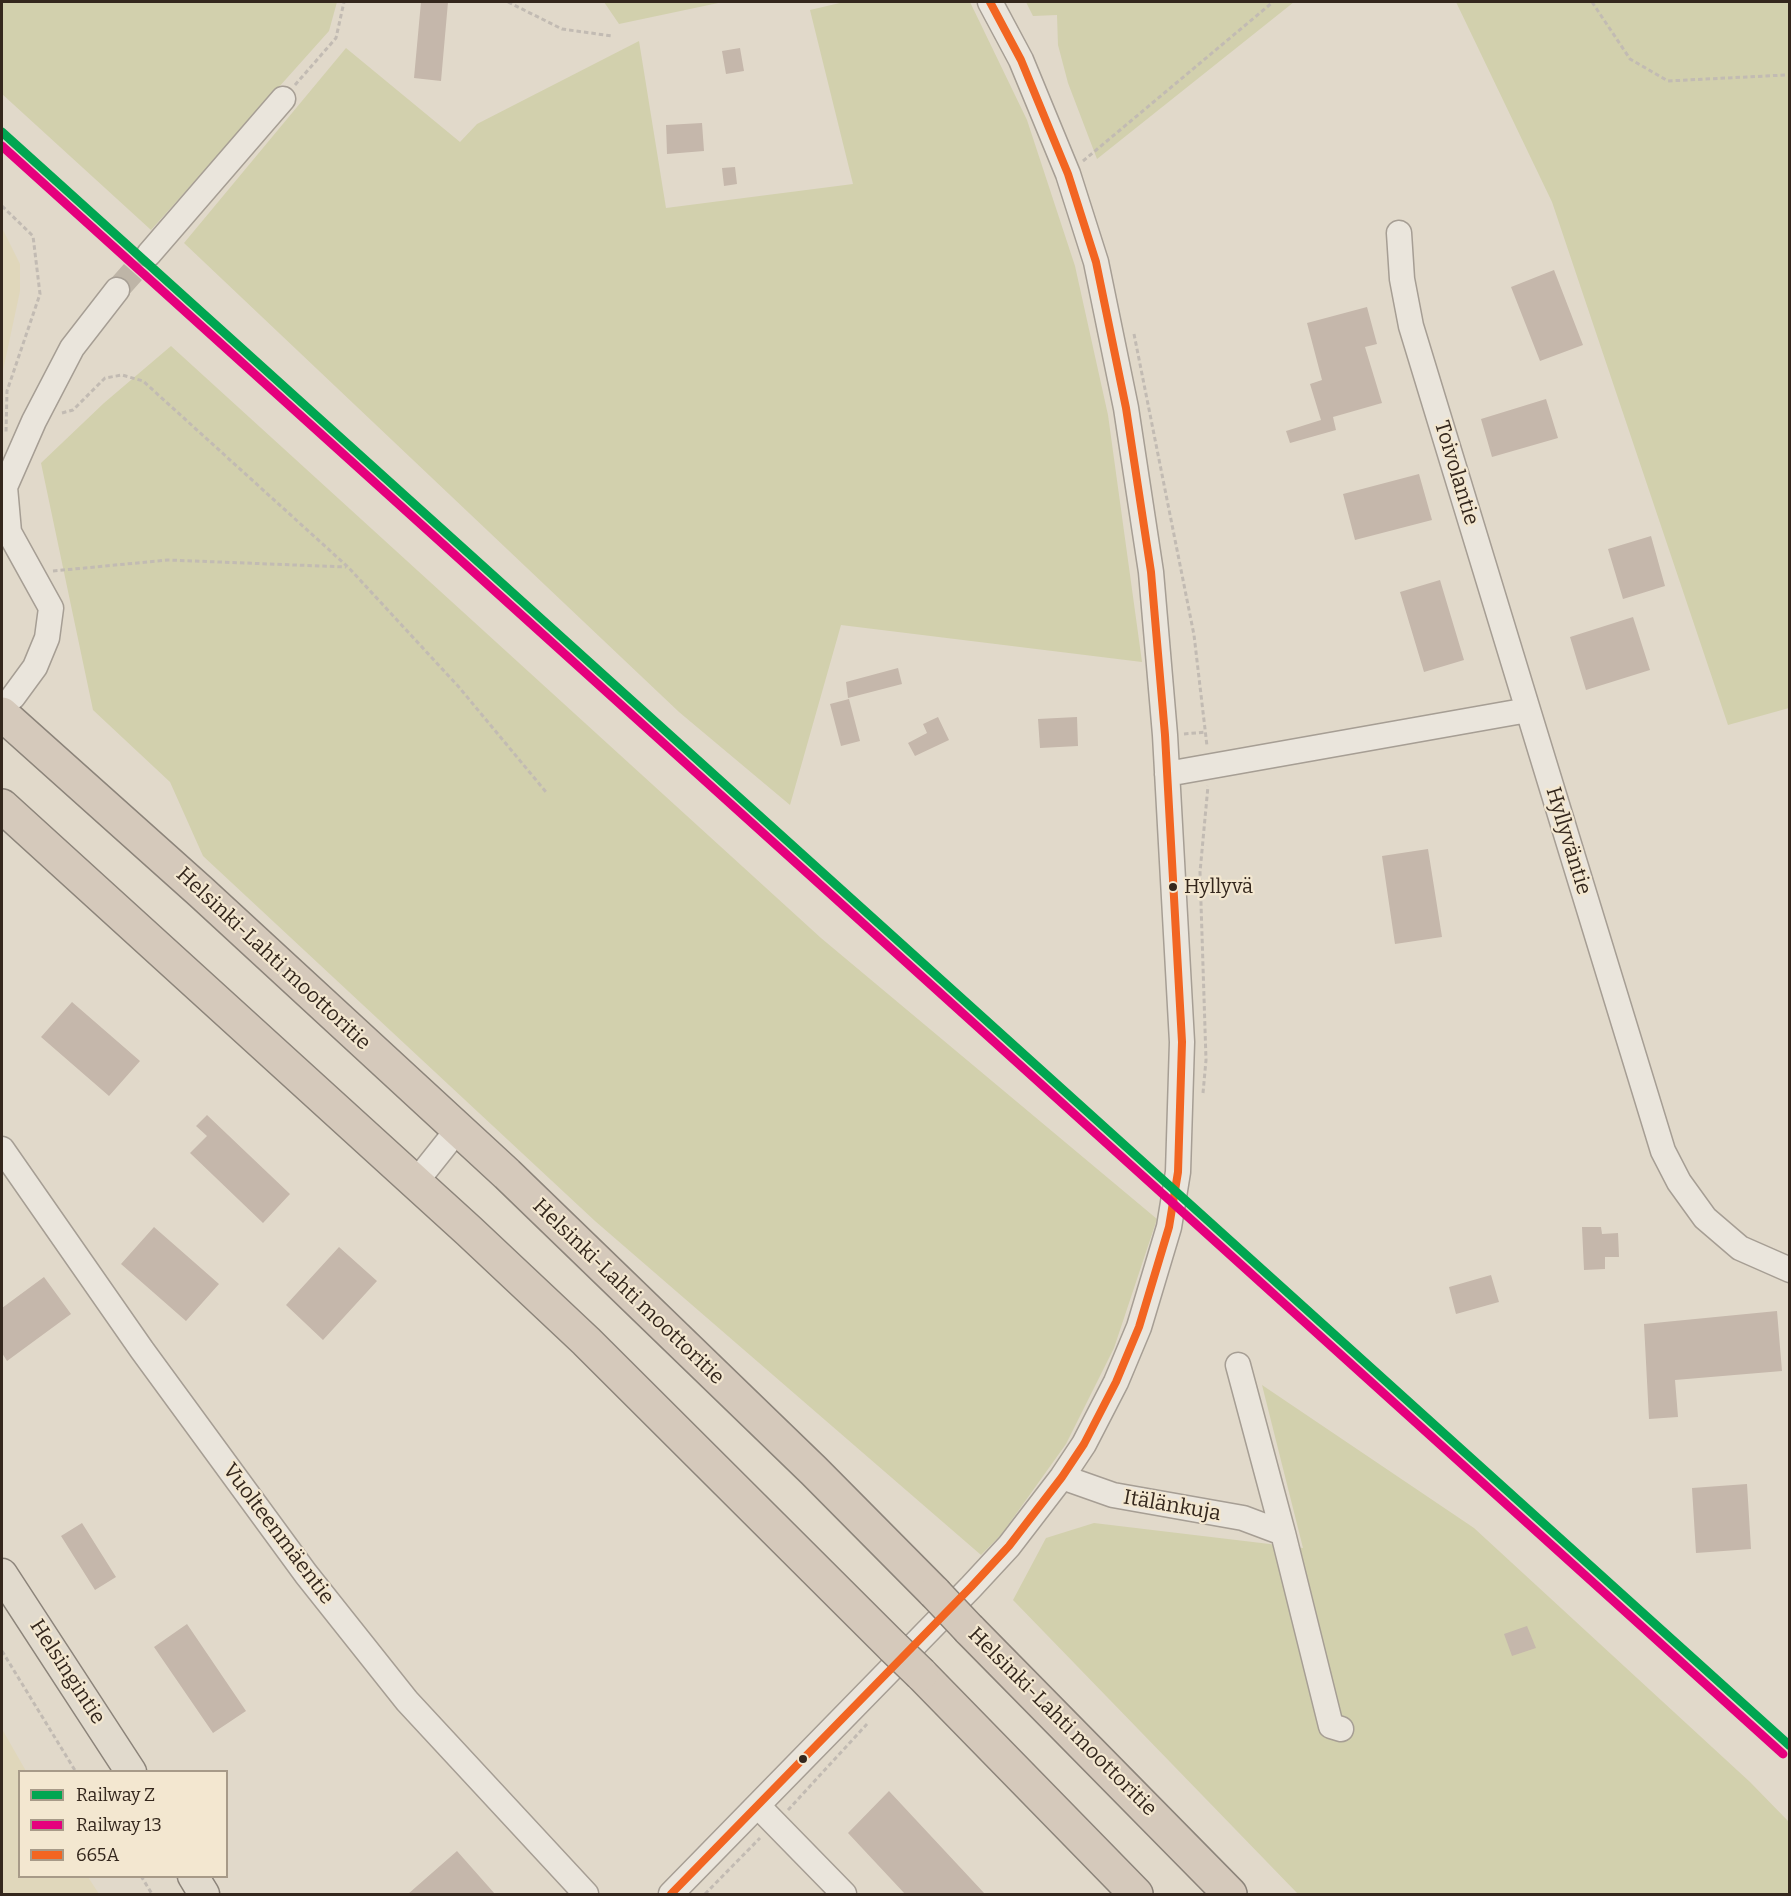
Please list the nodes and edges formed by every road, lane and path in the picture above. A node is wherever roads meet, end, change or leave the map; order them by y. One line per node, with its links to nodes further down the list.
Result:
1 (344, 2): 8 (path)
2 (508, 2): 6 (path)
3 (990, 2): 10 (street)
4 (1273, 2): 10 (path)
5 (1592, 2): 7 (path)
6 (612, 36)
7 (1785, 75)
8 (283, 99): 13 (street)
9 (1081, 149): 10 (path)
10 (1080, 167): 23 (street)
11 (2, 206): 17 (path)
12 (1399, 233): 21 (street, Toivolantie)
13 (149, 255)
14 (117, 290): 16 (street)
15 (1132, 328): 22 (path)
16 (34, 421): 18 (path); 19 (street)
17 (6, 434)
18 (348, 567): 19 (path); 24 (path)
19 (31, 573): 20 (street)
20 (7, 705): 27 (highway, Helsinki-Lahti moottoritie)
21 (1528, 710): 22 (street); 30 (street, Hyllyväntie)
22 (1208, 767): 23 (street); 26 (path)
23 (1167, 774): 32 (street)
24 (546, 792)
25 (2, 806): 29 (highway)
26 (1203, 1094)
27 (458, 1130): 29 (street); 53 (highway, Helsinki-Lahti moottoritie, bridge)
28 (2, 1149): 47 (street, Vuolteenmäentie)
29 (415, 1183): 38 (highway, bridge)
30 (1790, 1270)
31 (1238, 1365): 33 (street)
32 (1062, 1477): 33 (street, Itälänkuja); 41 (street)
33 (1283, 1533): 37 (street)
34 (2, 1574): 40 (main road, Helsingintie)
35 (2, 1651): 39 (path)
36 (872, 1716): 42 (path)
37 (1341, 1729)
38 (1012, 1765): 51 (highway); 52 (highway)
39 (75, 1770)
40 (130, 1770)
41 (758, 1806): 42 (street); 48 (street)
42 (775, 1824): 49 (path); 50 (street)
43 (142, 1878): 45 (path)
44 (194, 1878): 46 (main road)
45 (152, 1894)
46 (204, 1894)
47 (586, 1894)
48 (671, 1894)
49 (705, 1894)
50 (844, 1894)
51 (1104, 1894)
52 (1136, 1894)
53 (1230, 1894)

